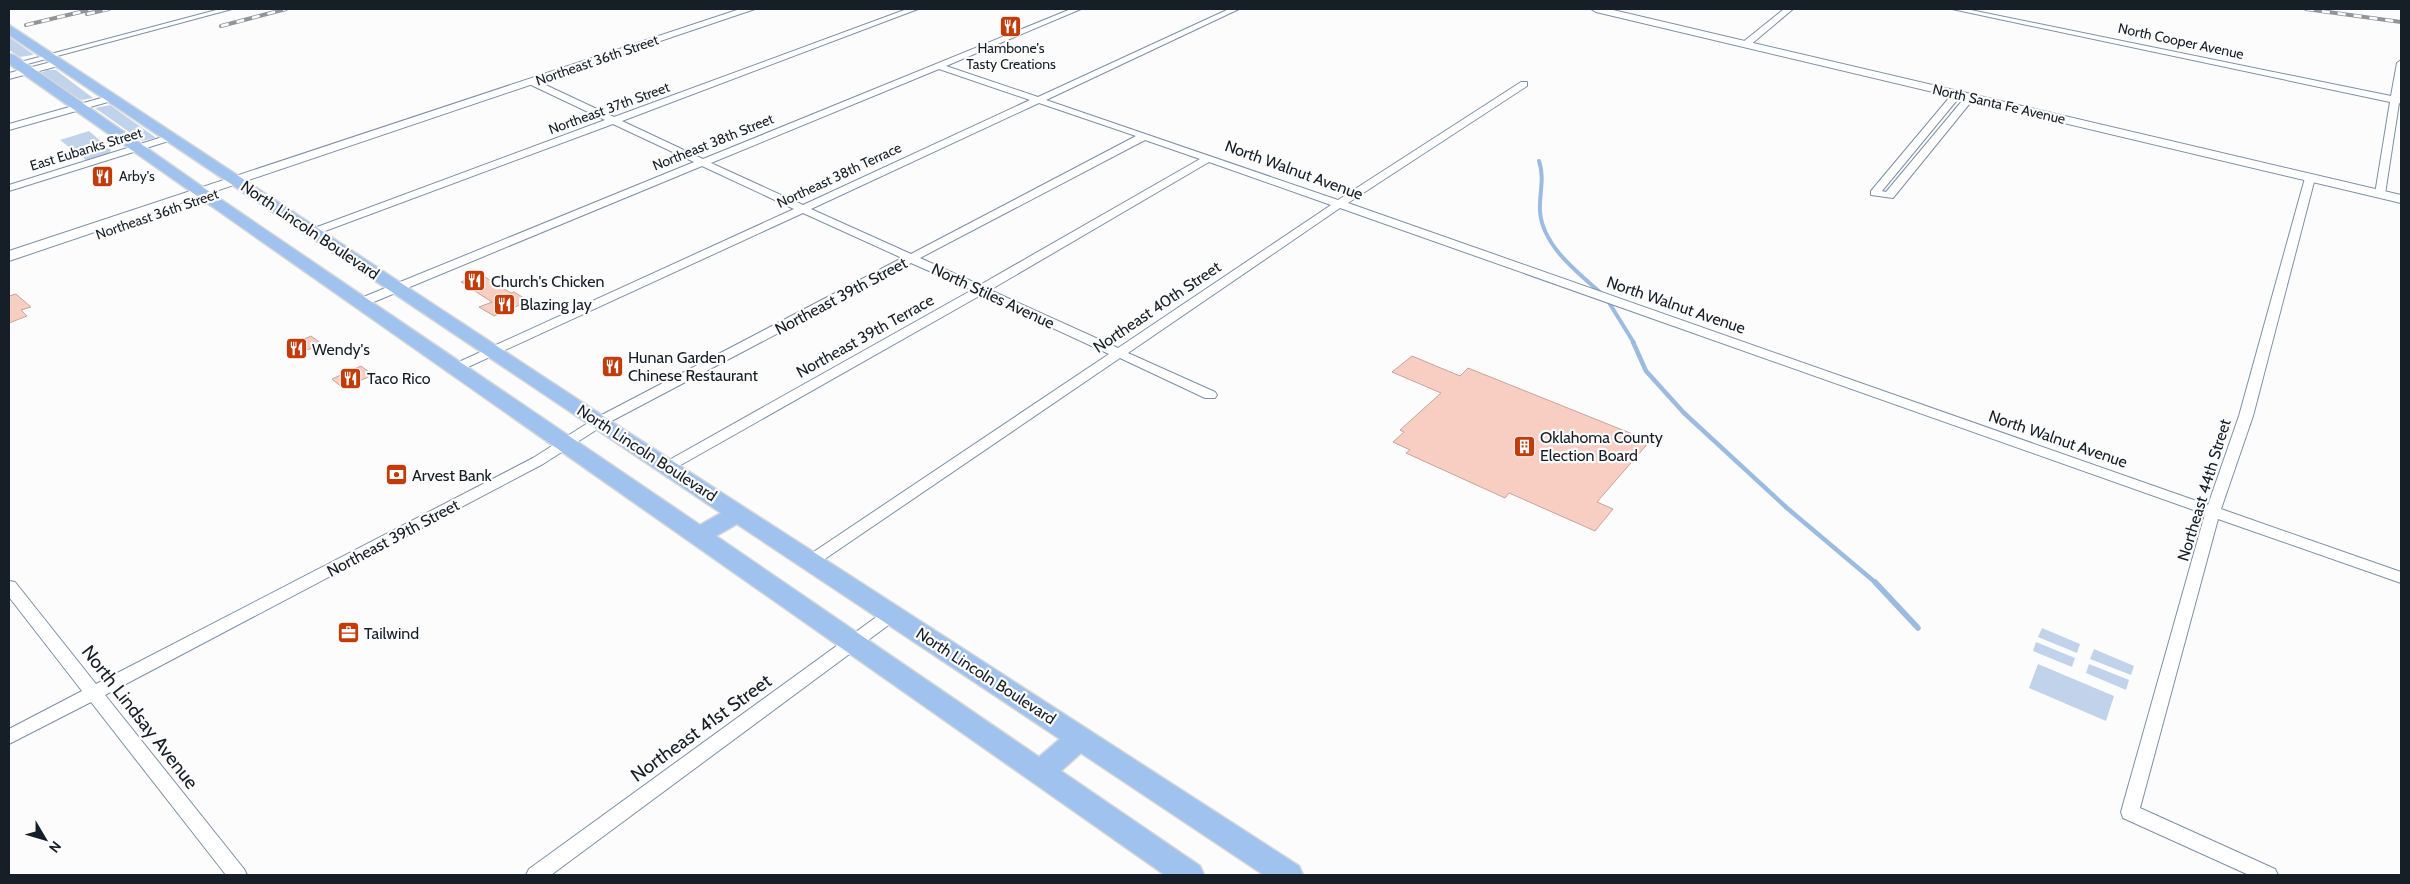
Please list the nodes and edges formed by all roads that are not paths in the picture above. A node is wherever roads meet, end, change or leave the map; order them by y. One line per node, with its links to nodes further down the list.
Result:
1 (228, 9): 12 (street)
2 (750, 9): 17 (main road, Northeast 36th Street)
3 (914, 9): 26 (street, Northeast 37th Street)
4 (1077, 9): 15 (street, Northeast 38th Street)
5 (1235, 9): 22 (street, Northeast 38th Terrace)
6 (1596, 9): 9 (main road, North Santa Fe Avenue)
7 (1788, 9): 11 (street)
8 (1956, 9): 23 (street, North Cooper Avenue)
9 (1615, 11): 11 (main road, North Santa Fe Avenue)
10 (9, 29): 12 (main road, North Lincoln Boulevard)
11 (1746, 44): 19 (main road, North Santa Fe Avenue)
12 (54, 59): 14 (street); 14 (street); 21 (main road, North Lincoln Boulevard)
13 (2401, 63): 23 (street)
14 (18, 64): 16 (street); 24 (main road, North Lincoln Boulevard)
15 (939, 66): 22 (street, North Walnut Avenue); 32 (street, Northeast 38th Street)
16 (9, 76)
17 (532, 82): 25 (main road, Northeast 36th Street); 26 (street, North Stiles Avenue)
18 (1524, 84): 39 (street, Northeast 40th Street)
19 (1957, 94): 20 (main road, North Santa Fe Avenue); 20 (street)
20 (1970, 97): 33 (main road, North Santa Fe Avenue)
21 (112, 98): 24 (street); 29 (main road, North Lincoln Boulevard)
22 (1037, 100): 28 (street, North Walnut Avenue); 40 (street, Northeast 38th Terrace)
23 (2398, 100): 37 (street)
24 (79, 107): 27 (street); 30 (main road, North Lincoln Boulevard)
25 (445, 111): 34 (main road, Northeast 36th Street)
26 (615, 120): 32 (street, North Stiles Avenue); 41 (street, Northeast 37th Street)
27 (9, 127)
28 (1144, 136): 31 (street, North Walnut Avenue); 43 (street, Northeast 39th Street)
29 (172, 138): 30 (street, East Eubanks Street); 34 (main road, North Lincoln Boulevard)
30 (138, 148): 35 (street, East Eubanks Street); 36 (main road, North Lincoln Boulevard)
31 (1208, 158): 39 (street, North Walnut Avenue); 46 (street, Northeast 39th Terrace)
32 (701, 162): 40 (street, North Stiles Avenue); 45 (street, Northeast 38th Street)
33 (2310, 178): 37 (main road, North Santa Fe Avenue); 57 (street, Northeast 44th Street)
34 (239, 182): 36 (main road, Northeast 36th Street); 41 (main road, North Lincoln Boulevard)
35 (9, 188)
36 (202, 194): 42 (main road, Northeast 36th Street); 44 (main road, Northeast 36th Street); 48 (main road, North Lincoln Boulevard)
37 (2380, 194): 38 (main road, North Santa Fe Avenue)
38 (2401, 199)
39 (1338, 205): 47 (street, North Walnut Avenue); 51 (street, Northeast 40th Street)
40 (803, 208): 43 (street, North Stiles Avenue); 50 (street, Northeast 38th Terrace)
41 (313, 232): 45 (main road, North Lincoln Boulevard)
42 (9, 256)
43 (912, 259): 46 (street, North Stiles Avenue); 54 (street, Northeast 39th Street)
44 (9, 263)
45 (396, 288): 48 (street, Northeast 38th Street); 50 (main road, North Lincoln Boulevard)
46 (980, 290): 51 (street, North Stiles Avenue); 56 (street, Northeast 39th Terrace)
47 (1596, 296): 49 (street, North Walnut Avenue)
48 (360, 302): 52 (main road, North Lincoln Boulevard)
49 (1618, 304): 57 (street, North Walnut Avenue)
50 (494, 351): 52 (street, Northeast 38th Terrace); 54 (main road, North Lincoln Boulevard)
51 (1118, 353): 53 (street, North Stiles Avenue); 60 (street, Northeast 40th Street)
52 (455, 369): 55 (main road, North Lincoln Boulevard)
53 (1210, 395)
54 (599, 422): 55 (street, Northeast 39th Street); 56 (main road, North Lincoln Boulevard)
55 (566, 445): 59 (main road, North Lincoln Boulevard); 65 (street, Northeast 39th Street)
56 (667, 466): 58 (main road, North Lincoln Boulevard)
57 (2213, 512): 61 (street, North Walnut Avenue); 73 (street, Northeast 44th Street)
58 (738, 513): 59 (main road); 60 (main road, North Lincoln Boulevard)
59 (698, 537): 64 (main road, North Lincoln Boulevard)
60 (811, 561): 63 (main road, North Lincoln Boulevard)
61 (2401, 578)
62 (9, 586): 65 (street, North Lindsay Avenue)
63 (892, 614): 64 (street, Northeast 41st Street); 67 (main road, North Lincoln Boulevard)
64 (853, 643): 68 (main road, North Lincoln Boulevard); 70 (street, Northeast 41st Street)
65 (94, 693): 66 (street, Northeast 39th Street); 69 (street, North Lindsay Avenue)
66 (9, 737)
67 (1080, 738): 68 (main road); 72 (main road, North Lincoln Boulevard)
68 (1040, 773): 71 (main road, North Lincoln Boulevard)
69 (237, 875)
70 (536, 875)
71 (1189, 875)
72 (1288, 875)
73 (2268, 875)

